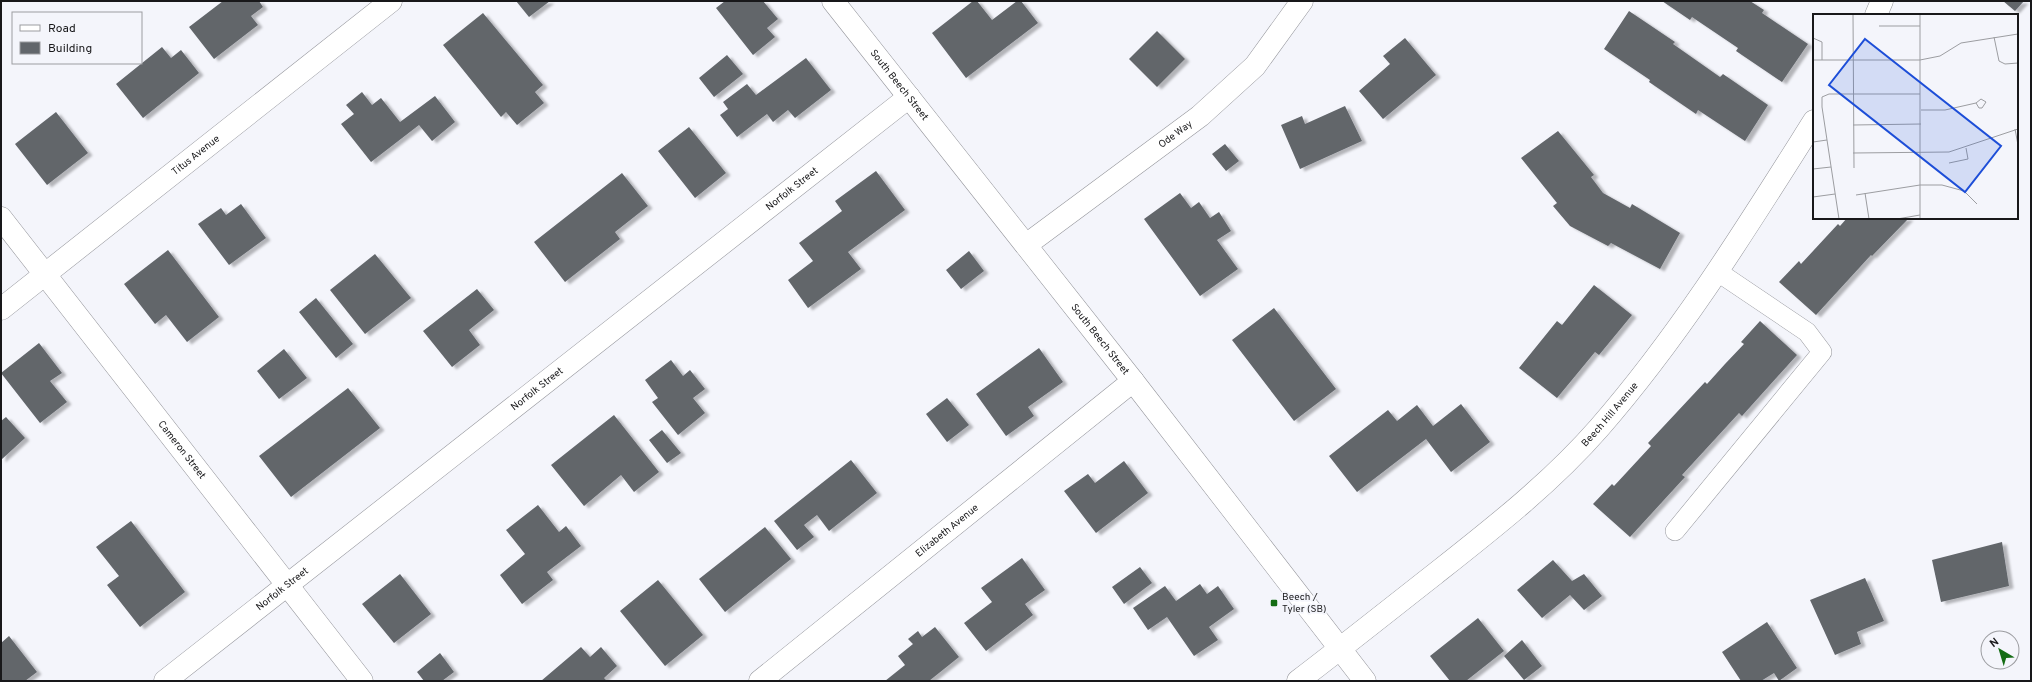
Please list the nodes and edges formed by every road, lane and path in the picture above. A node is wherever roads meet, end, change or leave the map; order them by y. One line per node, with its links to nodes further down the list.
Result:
1 (391, 1): 11 (street, Titus Avenue)
2 (833, 1): 6 (street, South Beech Street)
3 (1302, 1): 9 (street, Ode Way)
4 (1882, 1): 5 (street)
5 (1876, 14)
6 (909, 97): 9 (street, South Beech Street); 15 (street, Norfolk Street)
7 (1813, 123): 10 (street, Beech Hill Avenue)
8 (1, 218): 11 (street, Cameron Street)
9 (1026, 245): 13 (street, South Beech Street)
10 (1718, 272): 14 (lane); 16 (street, Beech Hill Avenue)
11 (45, 275): 12 (street, Titus Avenue); 15 (street, Cameron Street)
12 (1, 309)
13 (1133, 381): 16 (street, South Beech Street); 19 (street, Elizabeth Avenue)
14 (1675, 531)
15 (286, 585): 17 (street, Norfolk Street); 18 (street, Cameron Street)
16 (1339, 649): 20 (street, Beech Hill Avenue); 21 (street, South Beech Street)
17 (165, 681)
18 (362, 681)
19 (760, 681)
20 (1298, 681)
21 (1365, 681)

